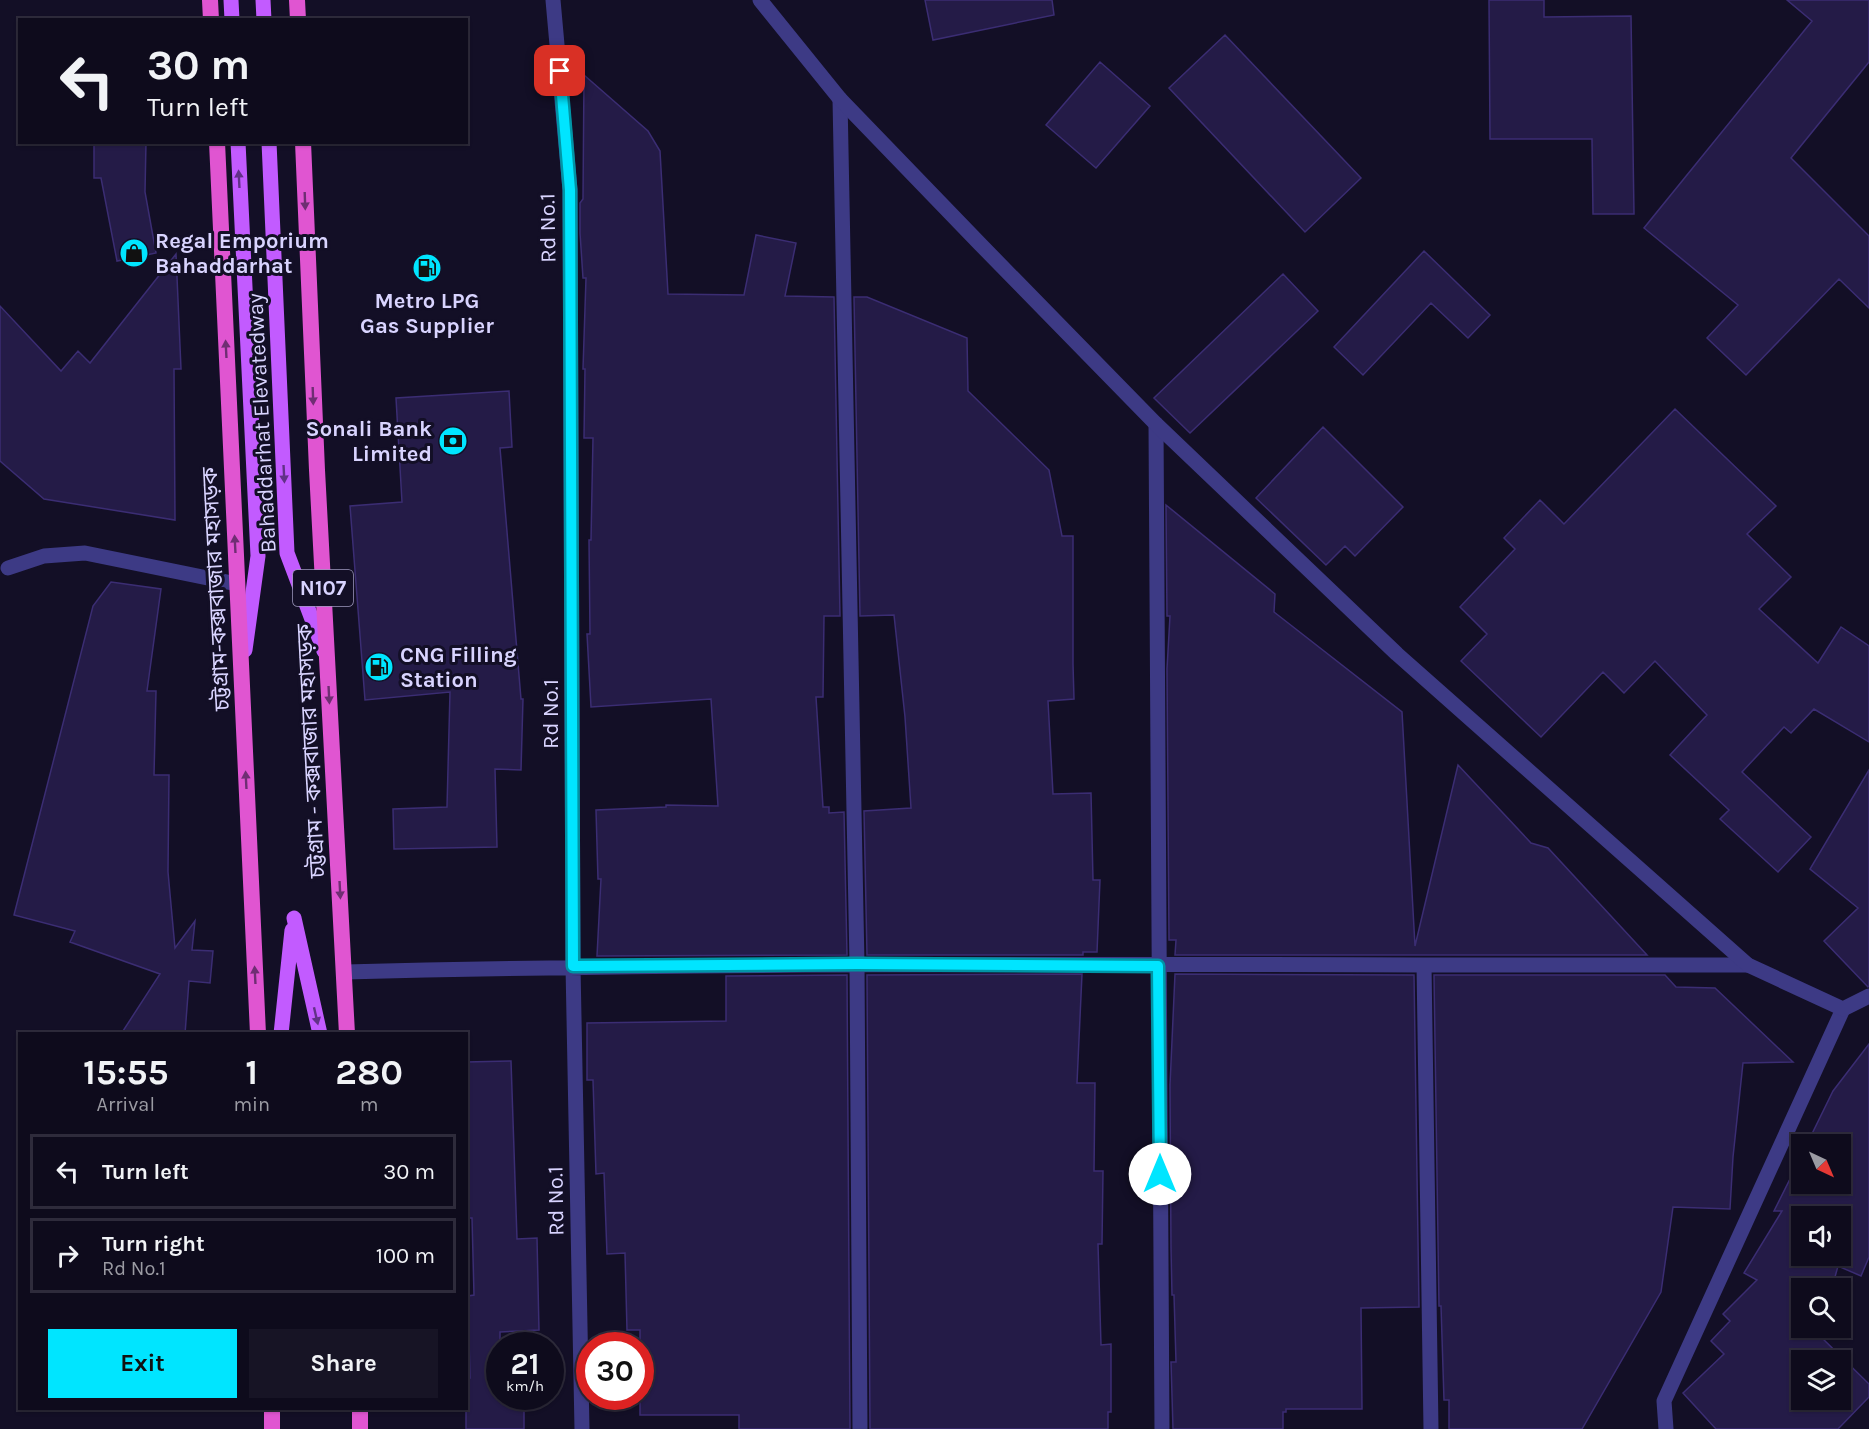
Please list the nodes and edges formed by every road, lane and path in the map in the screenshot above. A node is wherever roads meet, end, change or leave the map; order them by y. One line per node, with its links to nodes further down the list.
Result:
1 (210, 0): 7 (highway)
2 (231, 0): 8 (main road)
3 (263, 0): 9 (main road)
4 (297, 0): 10 (highway)
5 (553, 0): 23 (street, Rd No.1)
6 (760, 0): 11 (street)
7 (211, 18)
8 (232, 18)
9 (264, 18)
10 (298, 18)
11 (840, 99): 16 (street); 21 (street)
12 (217, 144): 18 (highway, চট্টগ্রাম-কক্সবাজার মহাসড়ক, one-way to 12)
13 (238, 144): 20 (main road, Bahaddarhat Elevatedway, one-way to 13)
14 (269, 144): 19 (main road, Bahaddarhat Elevatedway, one-way to 19)
15 (303, 144): 19 (highway, চট্টগ্রাম - কক্সবাজার মহাসড়ক / N107, one-way to 19)
16 (1156, 424): 22 (street); 24 (street)
17 (8, 568): 18 (street)
18 (237, 584): 20 (highway, চট্টগ্রাম-কক্সবাজার মহাসড়ক)
19 (327, 659): 26 (highway, চট্টগ্রাম - কক্সবাজার মহাসড়ক / N107, one-way to 26)
20 (241, 677): 29 (highway, চট্টগ্রাম-কক্সবাজার মহাসড়ক, one-way to 20)
21 (857, 964): 23 (street); 24 (street); 38 (street)
22 (1748, 965): 25 (street); 28 (street)
23 (573, 966): 26 (street); 37 (street, Rd No.1)
24 (1158, 966): 25 (street); 39 (street)
25 (1424, 966): 40 (street)
26 (345, 972): 32 (highway, চট্টগ্রাম - কক্সবাজার মহাসড়ক / N107)
27 (1869, 996): 28 (street)
28 (1843, 1009): 41 (street)
29 (258, 1032)
30 (281, 1032): 31 (main road, one-way to 31)
31 (320, 1032)
32 (347, 1032)
33 (272, 1410): 35 (highway)
34 (360, 1410): 36 (highway)
35 (272, 1429)
36 (360, 1429)
37 (582, 1429)
38 (860, 1429)
39 (1162, 1429)
40 (1431, 1429)
41 (1666, 1429)

